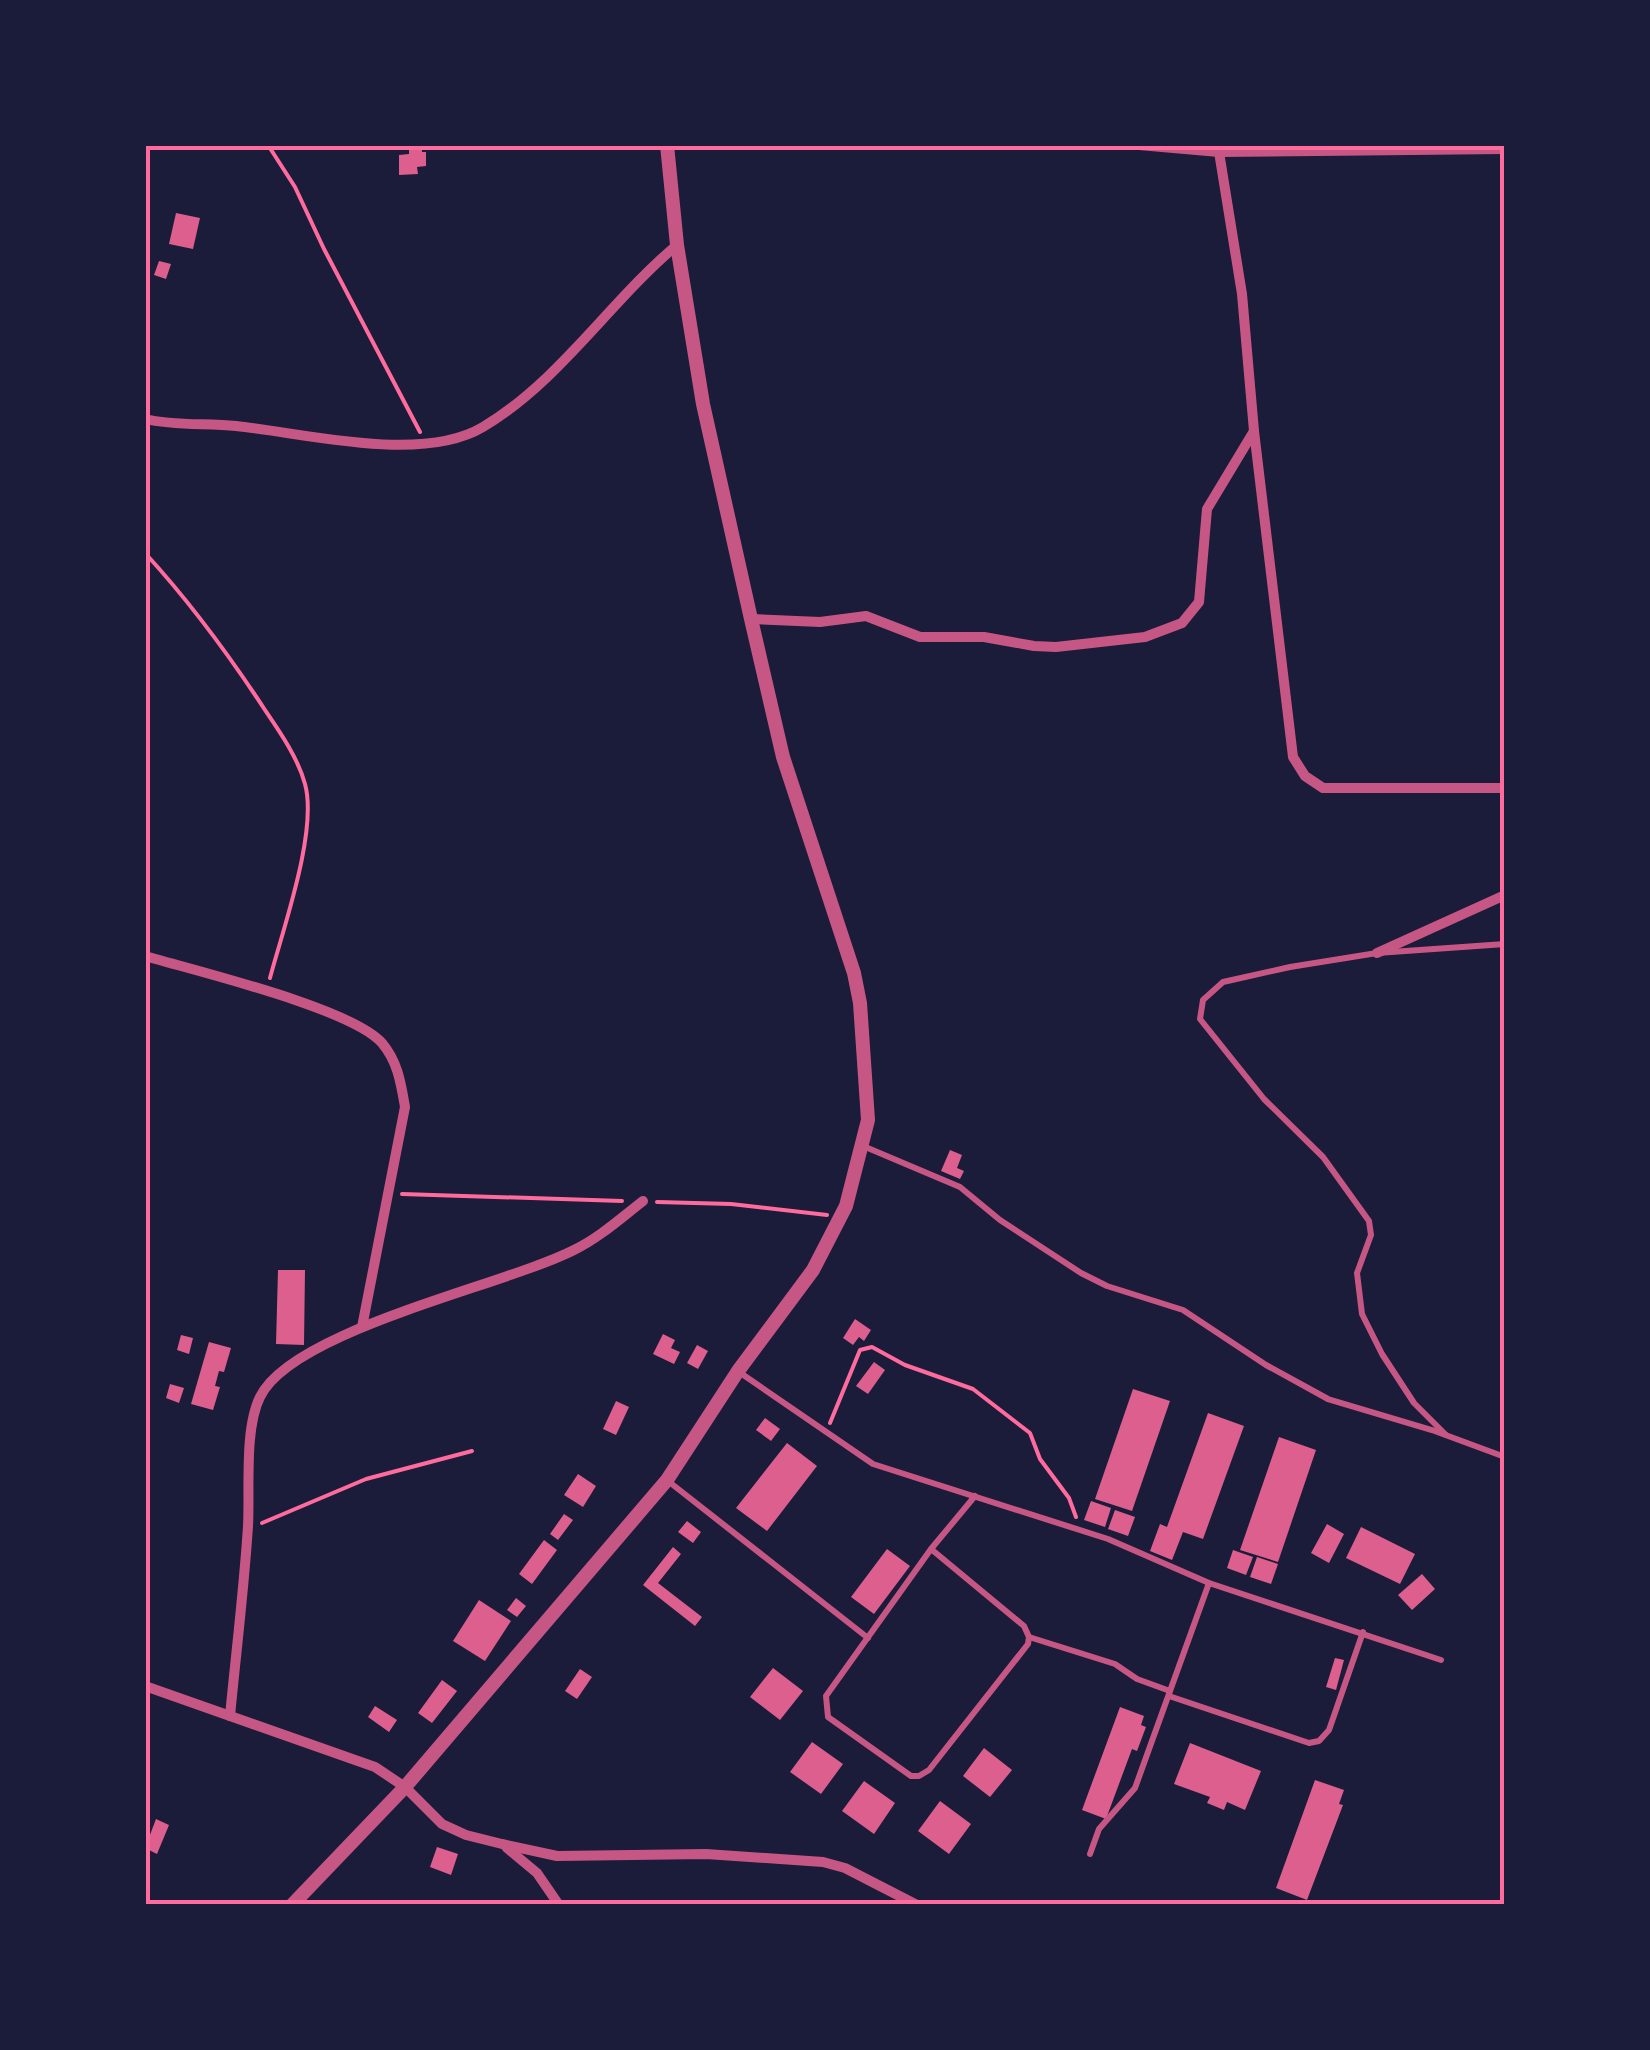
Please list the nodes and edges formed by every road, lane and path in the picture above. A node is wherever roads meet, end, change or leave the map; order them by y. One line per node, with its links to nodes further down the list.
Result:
1 (268, 145): 9 (path)
2 (667, 145): 6 (street)
3 (1139, 145): 5 (street)
4 (1505, 149): 5 (street)
5 (1219, 152): 8 (street)
6 (677, 245): 9 (street); 11 (street)
7 (145, 419): 9 (street)
8 (1254, 431): 11 (street); 12 (street)
9 (426, 444)
10 (145, 553): 17 (path)
11 (752, 619): 18 (street)
12 (1505, 788)
13 (1505, 895): 15 (street)
14 (1505, 944): 15 (lane)
15 (1377, 952): 25 (lane)
16 (145, 956): 17 (street)
17 (267, 992): 19 (street)
18 (862, 1146): 21 (street); 25 (lane)
19 (387, 1194): 20 (path); 22 (street)
20 (642, 1202): 21 (path); 22 (street)
21 (841, 1216): 23 (street)
22 (362, 1327): 30 (street)
23 (738, 1371): 24 (lane); 28 (street)
24 (827, 1432): 29 (lane); 31 (path)
25 (1446, 1436): 27 (lane)
26 (472, 1452): 30 (path)
27 (1505, 1457)
28 (666, 1480): 36 (lane); 41 (street)
29 (975, 1496): 31 (lane); 32 (lane)
30 (248, 1528): 40 (street)
31 (1081, 1530): 33 (lane)
32 (931, 1549): 35 (lane); 36 (lane)
33 (1209, 1583): 34 (lane); 39 (lane)
34 (1364, 1632): 37 (lane); 39 (lane)
35 (1029, 1637): 36 (lane); 39 (lane)
36 (868, 1638)
37 (1441, 1660)
38 (145, 1686): 40 (street)
39 (1170, 1694): 43 (lane)
40 (230, 1716): 41 (street)
41 (405, 1787): 42 (street); 44 (street)
42 (502, 1844): 45 (street); 46 (street)
43 (1090, 1854)
44 (292, 1905)
45 (559, 1905)
46 (918, 1905)

